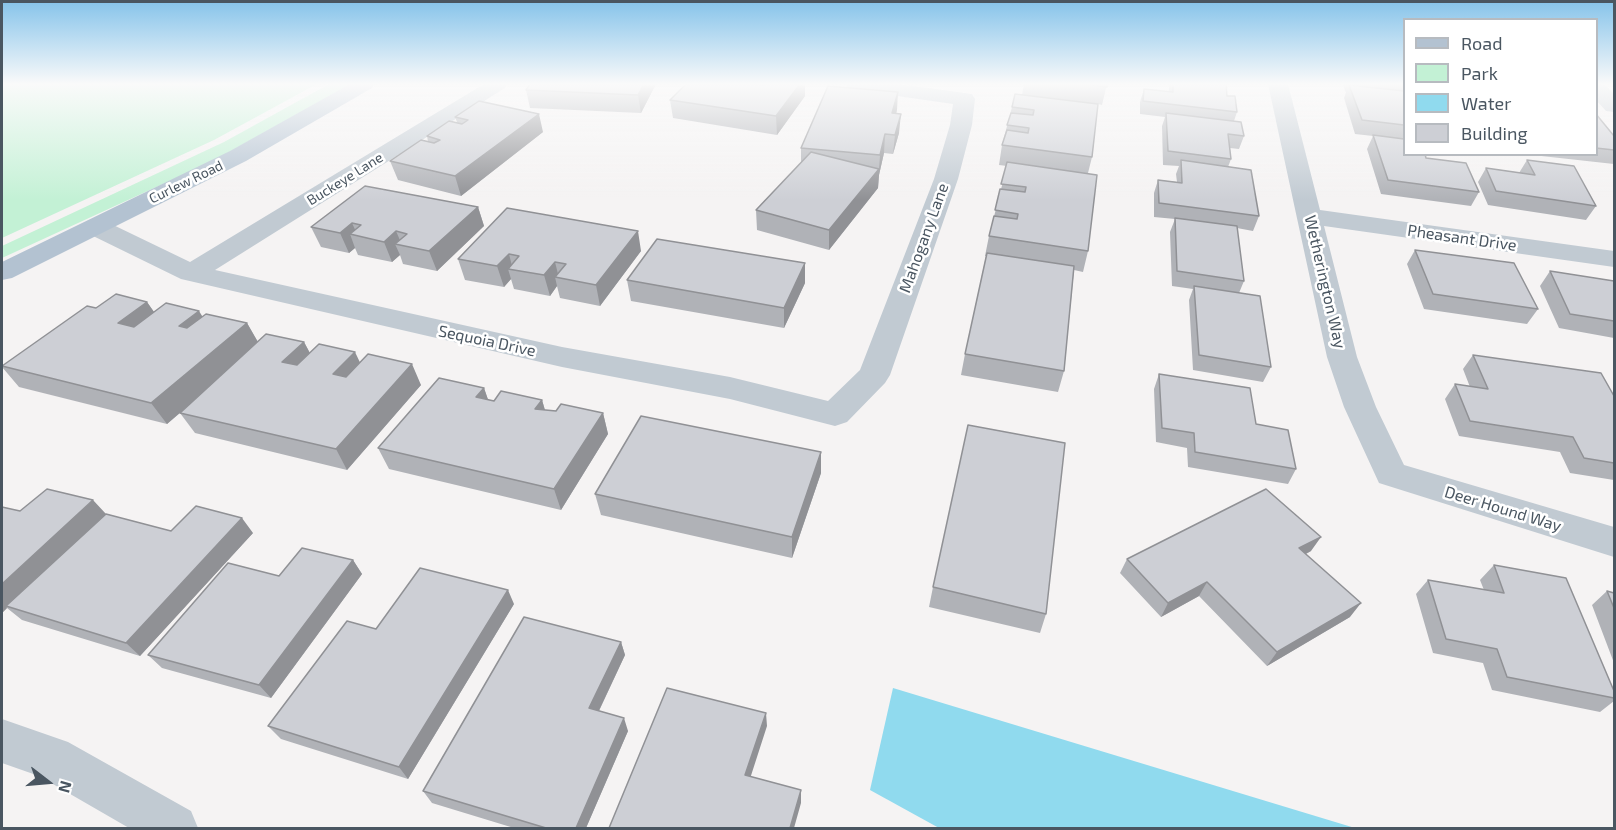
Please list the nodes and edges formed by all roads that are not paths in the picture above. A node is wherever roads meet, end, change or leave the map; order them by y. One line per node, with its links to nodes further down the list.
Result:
1 (297, 123): 6 (main road, Curlew Road)
2 (435, 123): 9 (street, Buckeye Lane)
3 (961, 123): 10 (street, Mahogany Lane)
4 (1287, 123): 5 (street, Wetherington Way)
5 (1310, 216): 7 (street, Pheasant Drive); 11 (street, Wetherington Way)
6 (96, 227): 8 (main road, Curlew Road); 9 (street, Sequoia Drive)
7 (1614, 259)
8 (2, 272)
9 (191, 273): 10 (street, Sequoia Drive)
10 (874, 375)
11 (1391, 474): 12 (street, Deer Hound Way)
12 (1614, 542)
13 (2, 741): 14 (street)
14 (174, 828)

